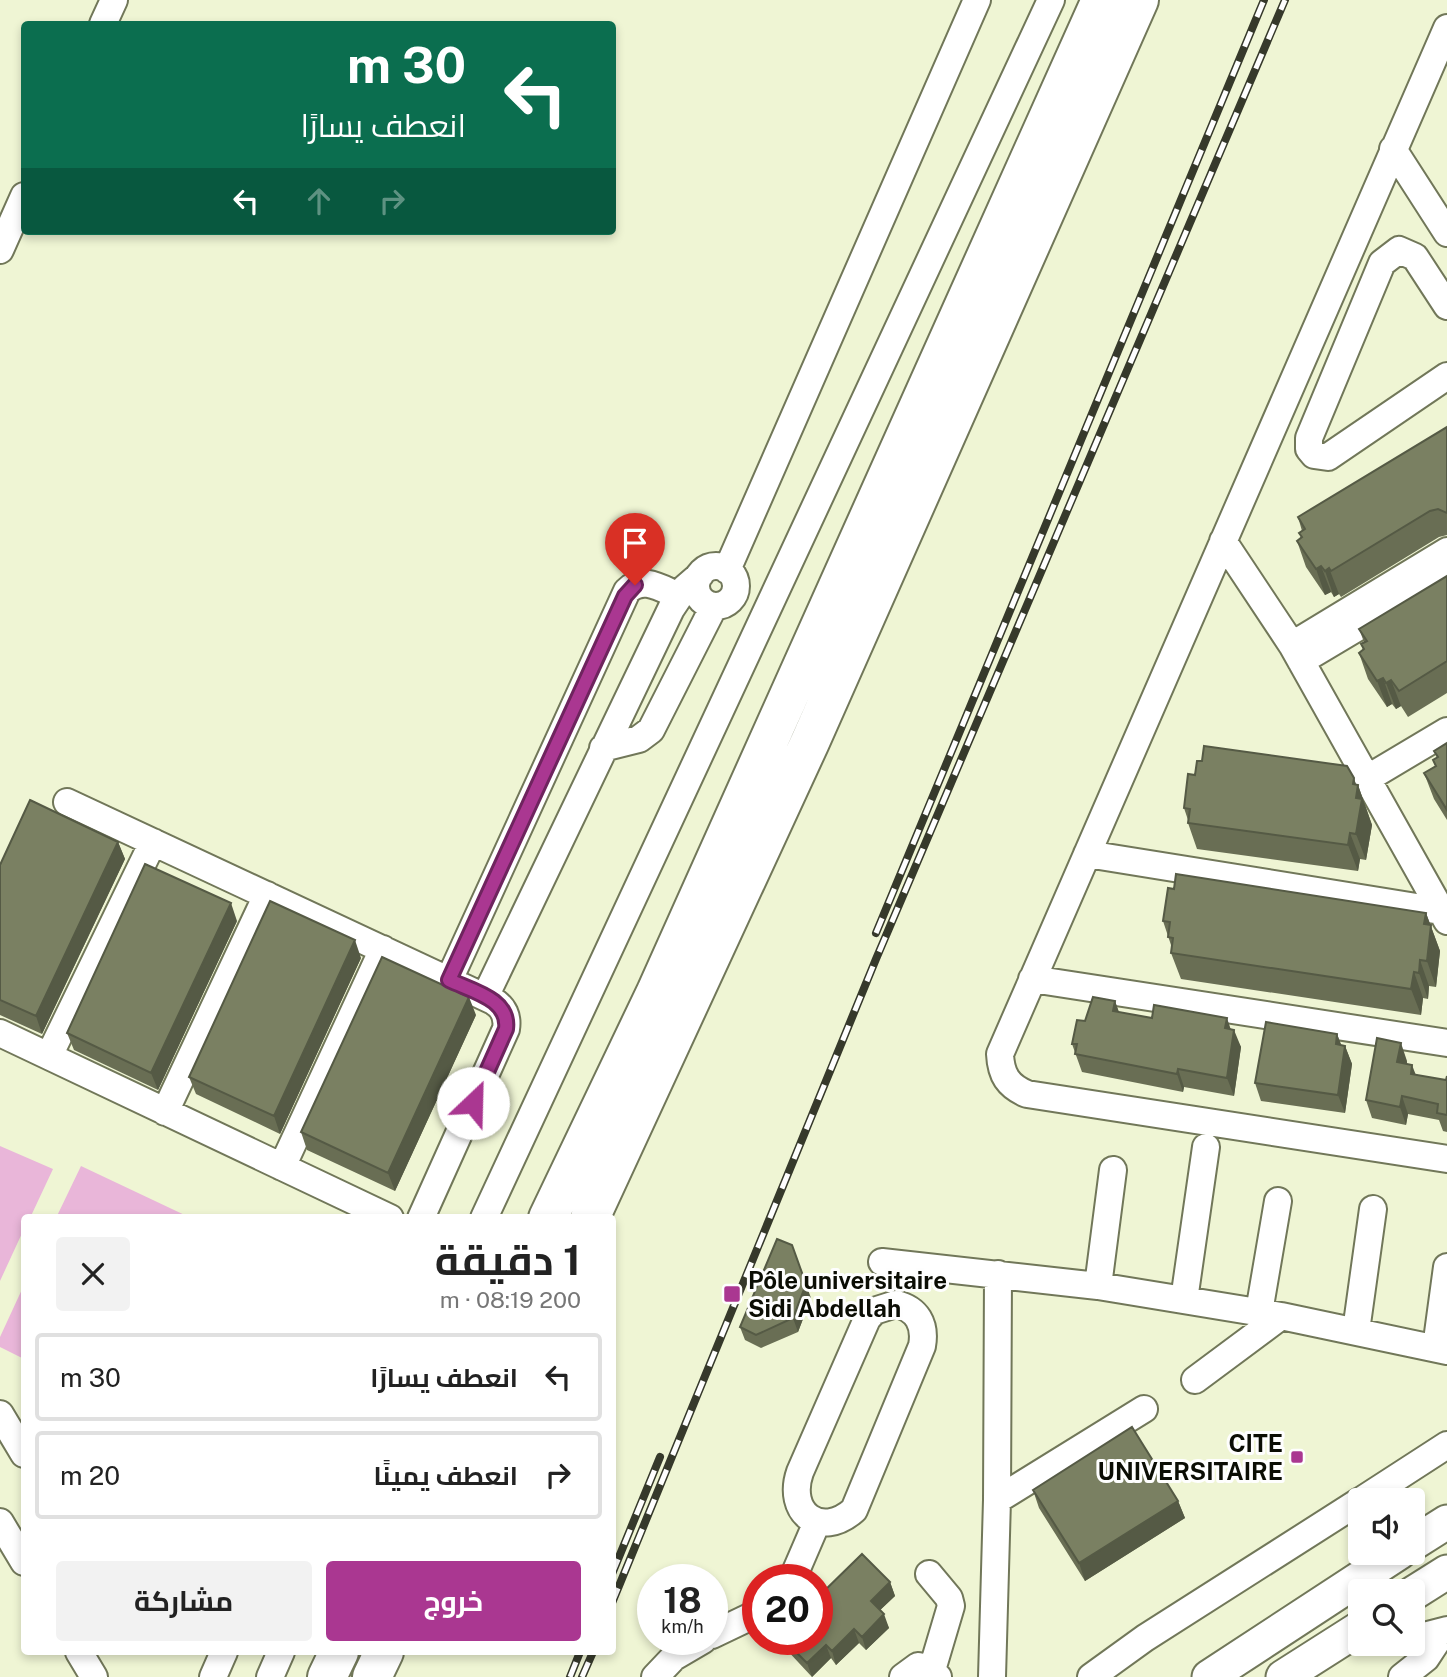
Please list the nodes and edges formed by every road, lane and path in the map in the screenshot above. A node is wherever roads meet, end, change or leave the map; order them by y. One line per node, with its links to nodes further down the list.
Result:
1 (114, 0): 6 (street)
2 (977, 0): 17 (street)
3 (1051, 0): 47 (street)
4 (1101, 0): 48 (highway)
5 (1139, 0): 49 (highway)
6 (104, 21)
7 (1447, 28): 8 (street)
8 (1393, 149): 10 (street); 15 (street)
9 (21, 203): 12 (street)
10 (1439, 203): 11 (street)
11 (1447, 233)
12 (0, 250)
13 (1447, 306): 14 (street)
14 (1447, 376)
15 (1223, 541): 22 (street); 28 (street)
16 (1447, 551): 22 (street)
17 (727, 570): 19 (street); 21 (street)
18 (1447, 574): 22 (street)
19 (700, 575): 20 (street); 21 (street)
20 (679, 596): 24 (street); 33 (street)
21 (714, 606): 24 (street)
22 (1296, 653): 25 (street)
23 (1447, 730): 25 (street)
24 (603, 748): 34 (street)
25 (1368, 778): 30 (street)
26 (67, 802): 27 (street)
27 (153, 842): 29 (street); 37 (street)
28 (1087, 854): 30 (street); 32 (street)
29 (267, 895): 31 (street); 38 (street)
30 (1444, 916)
31 (383, 949): 33 (street); 41 (street)
32 (1032, 979): 36 (street); 40 (street)
33 (449, 980): 34 (street)
34 (485, 997): 46 (street)
35 (0, 1033): 37 (street)
36 (1447, 1043)
37 (49, 1056): 38 (street)
38 (165, 1112): 41 (street)
39 (1206, 1147): 54 (street)
40 (1447, 1159)
41 (282, 1167): 45 (street)
42 (1113, 1170): 53 (street)
43 (1278, 1201): 55 (street)
44 (1373, 1209): 56 (street)
45 (382, 1214)
46 (423, 1214)
47 (486, 1214)
48 (550, 1214)
49 (592, 1214)
50 (882, 1262): 52 (street)
51 (1447, 1266): 57 (street)
52 (998, 1274): 53 (street); 64 (street)
53 (1098, 1286): 54 (street)
54 (1184, 1300): 55 (street)
55 (1270, 1314): 56 (street); 58 (street)
56 (1356, 1331): 57 (street)
57 (1441, 1349)
58 (1195, 1380)
59 (1144, 1409): 64 (street)
60 (0, 1414): 62 (street)
61 (1447, 1445): 63 (street)
62 (21, 1449)
63 (1380, 1488)
64 (997, 1500): 93 (street)
65 (1348, 1508): 94 (street)
66 (0, 1522): 70 (street)
67 (817, 1522): 67 (street); 71 (street)
68 (1447, 1522): 69 (main road)
69 (1425, 1536)
70 (21, 1557)
71 (799, 1564)
72 (1379, 1565): 95 (main road)
73 (1447, 1572): 75 (main road)
74 (929, 1574): 85 (street)
75 (1425, 1586)
76 (1445, 1631): 77 (street); 97 (street)
77 (1425, 1636)
78 (1348, 1639): 96 (main road)
79 (81, 1655): 86 (street)
80 (223, 1655): 87 (street)
81 (280, 1655): 88 (street)
82 (338, 1655): 89 (highway)
83 (383, 1655): 90 (highway)
84 (677, 1655): 91 (street)
85 (935, 1673): 92 (street)
86 (94, 1677)
87 (213, 1677)
88 (270, 1677)
89 (327, 1677)
90 (372, 1677)
91 (655, 1677)
92 (903, 1677)
93 (992, 1677)
94 (1091, 1677)
95 (1209, 1677)
96 (1283, 1677)
97 (1402, 1677)

